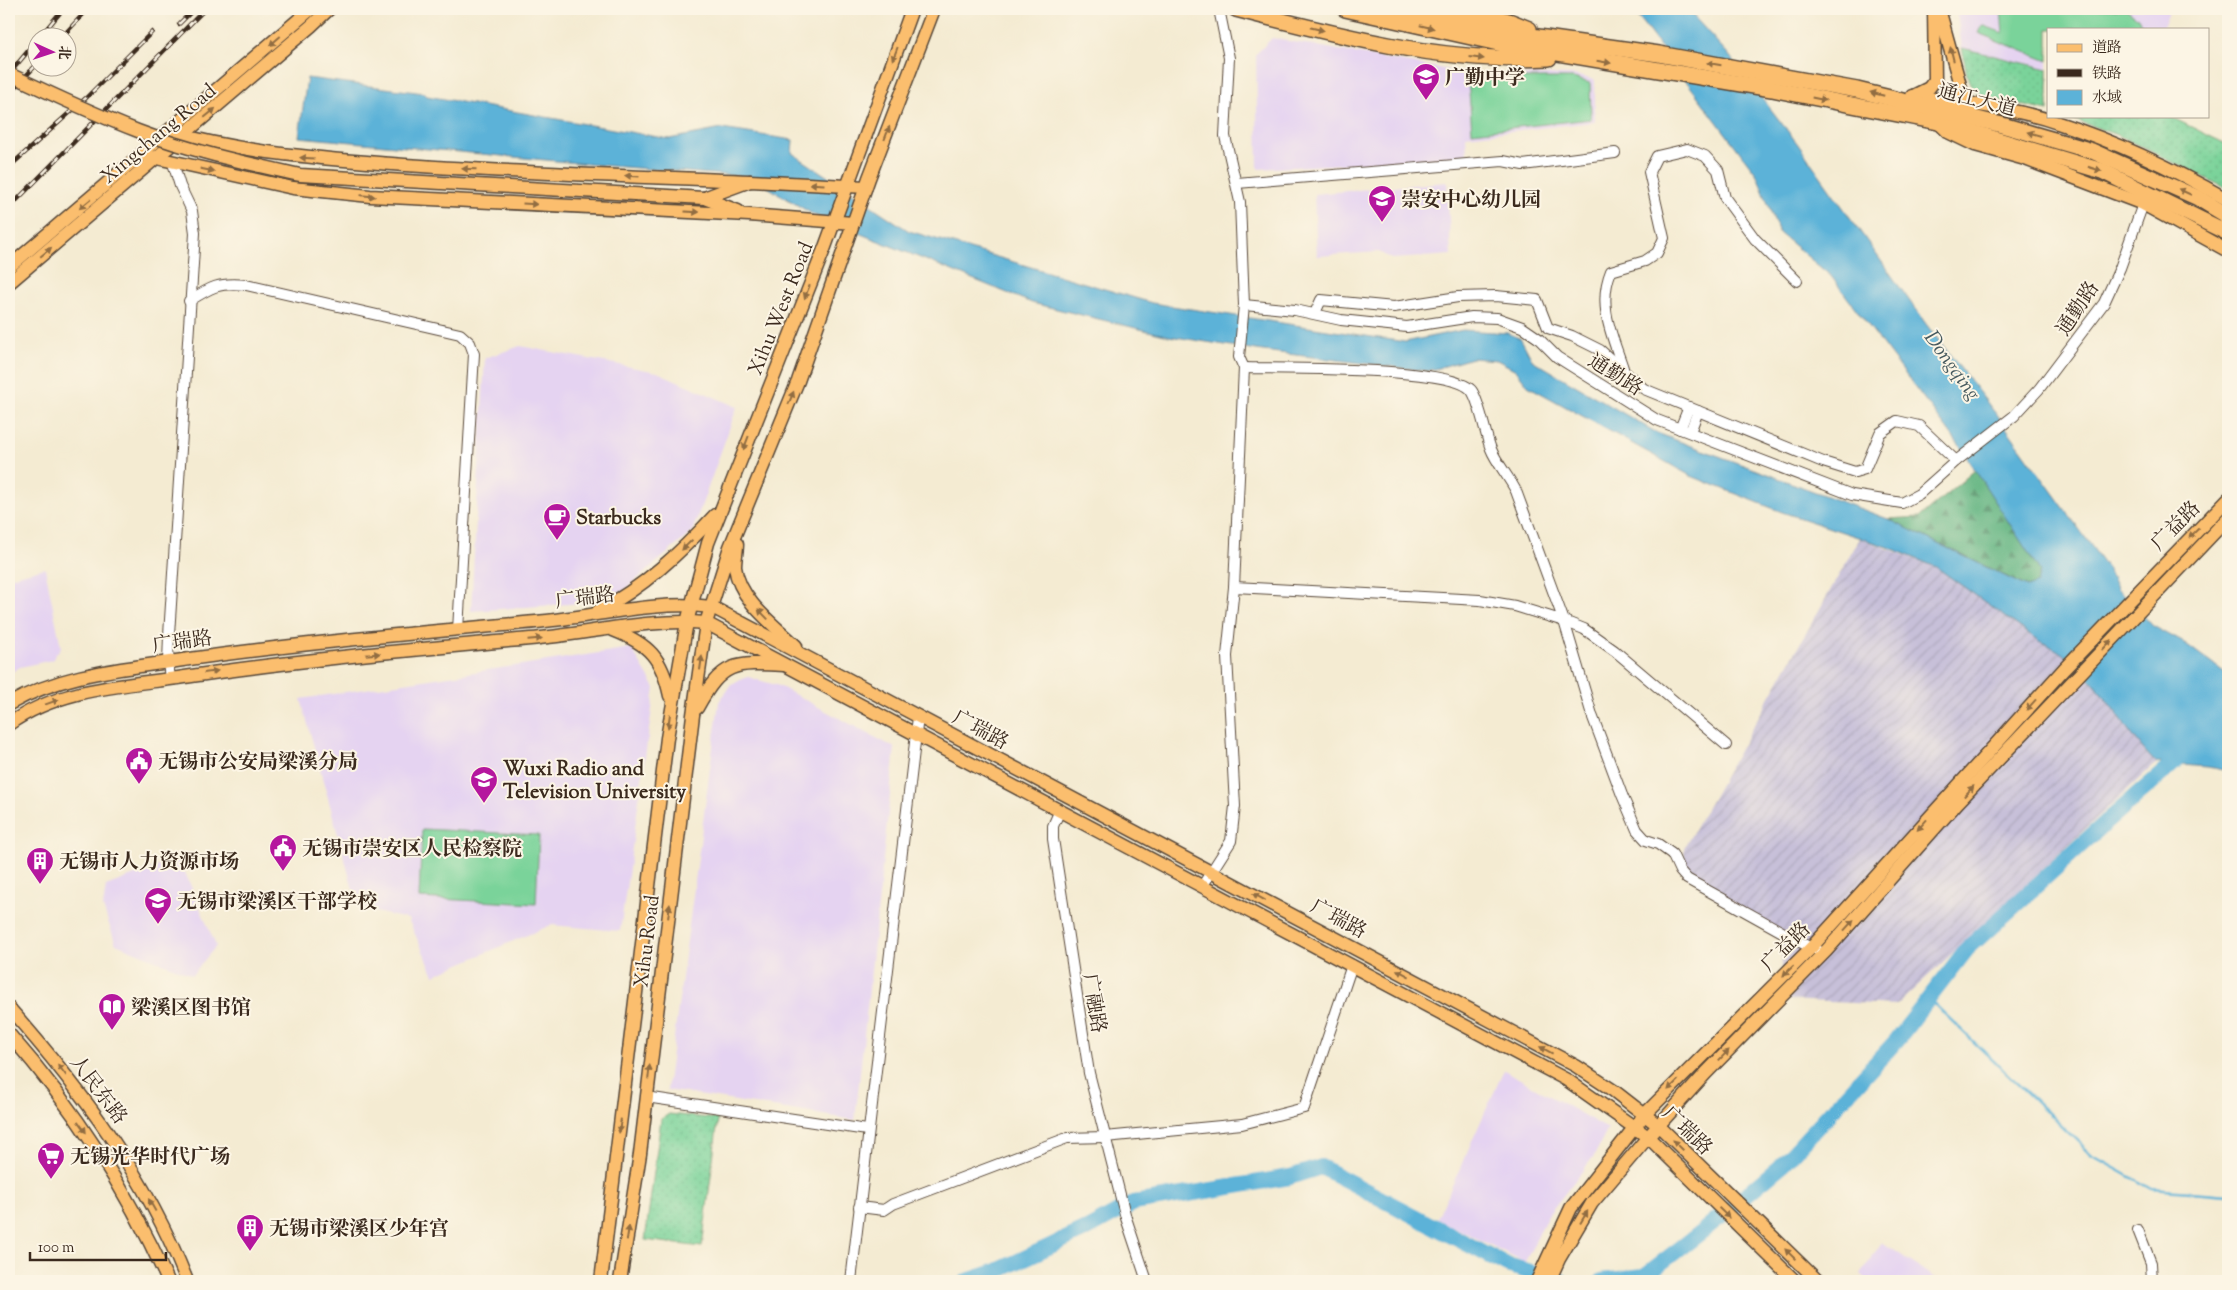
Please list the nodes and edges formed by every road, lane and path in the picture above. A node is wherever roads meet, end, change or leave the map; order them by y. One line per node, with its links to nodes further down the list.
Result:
1 (311, 9): 20 (main road, Xingchang Road, one-way to 20)
2 (329, 9): 21 (main road, Xingchang Road, one-way to 2)
3 (912, 9): 27 (main road, Xihu West Road, one-way to 27)
4 (934, 9): 28 (main road, Xihu West Road, one-way to 4)
5 (1219, 9): 29 (street)
6 (1236, 9): 13 (highway, one-way to 13)
7 (1345, 9): 13 (highway, one-way to 13)
8 (1402, 9): 12 (highway)
9 (1457, 9): 12 (highway)
10 (1934, 9): 15 (main road)
11 (1939, 9): 17 (main road, one-way to 11)
12 (1556, 40): 16 (highway, 通江大道, one-way to 12)
13 (1573, 57): 18 (highway, 通江大道, one-way to 18)
14 (9, 74): 30 (main road, bridge)
15 (1912, 96): 16 (main road); 17 (main road)
16 (1897, 99): 19 (highway, 通江大道)
17 (1968, 104): 19 (main road); 31 (main road)
18 (1938, 122): 32 (main road); 37 (highway, 通江大道, one-way to 37)
19 (1993, 123): 34 (highway, 通江大道, one-way to 19)
20 (168, 132): 21 (main road); 23 (main road, Xingchang Road)
21 (182, 136): 24 (main road, Xingchang Road); 26 (main road, one-way to 21)
22 (1616, 153): 29 (street)
23 (143, 155): 24 (main road); 39 (main road, Xingchang Road, one-way to 39)
24 (155, 159): 25 (main road); 41 (main road, Xingchang Road, one-way to 24)
25 (173, 163): 33 (main road, one-way to 33); 42 (street)
26 (750, 181): 27 (main road, one-way to 26); 30 (main road)
27 (848, 181): 28 (main road); 35 (main road, Xihu West Road)
28 (868, 183): 36 (main road, Xihu West Road)
29 (1237, 183): 43 (street)
30 (704, 198): 33 (main road)
31 (2228, 200)
32 (2143, 204): 38 (main road); 49 (street, 通勤路)
33 (748, 215): 35 (main road)
34 (2228, 216)
35 (834, 222): 36 (main road); 51 (main road, Xihu West Road, one-way to 51)
36 (854, 223): 53 (main road, Xihu West Road, one-way to 36)
37 (2228, 233)
38 (2228, 251)
39 (9, 268)
40 (1797, 281): 46 (street)
41 (9, 283)
42 (189, 301): 62 (street); 64 (street)
43 (1244, 305): 44 (street, 通勤路); 45 (street)
44 (1315, 314): 46 (street); 48 (street, 通勤路)
45 (1244, 368): 54 (street); 58 (street)
46 (1623, 369): 47 (street)
47 (1693, 410): 48 (street); 49 (street)
48 (1685, 431): 49 (street, 通勤路)
49 (1956, 461)
50 (2228, 499): 77 (main road, 广益路, one-way to 77)
51 (720, 510): 55 (main road, Xihu West Road); 57 (main road, one-way to 57)
52 (2228, 518): 78 (main road, 广益路, one-way to 52)
53 (738, 527): 56 (main road, Xihu West Road); 63 (main road, one-way to 53)
54 (1234, 587): 58 (street); 75 (street)
55 (692, 604): 56 (main road, 广瑞路); 57 (main road, 广瑞路); 59 (main road, Xihu West Road)
56 (712, 607): 60 (main road, Xihu Road); 63 (main road, 广瑞路)
57 (593, 614): 62 (main road, 广瑞路)
58 (1564, 621): 73 (street); 77 (street)
59 (687, 622): 60 (main road, 广瑞路); 61 (main road, 广瑞路); 67 (main road, Xihu Road)
60 (706, 624): 65 (main road, 广瑞路); 69 (main road, Xihu Road, one-way to 60)
61 (609, 629): 66 (main road, 广瑞路, one-way to 61); 67 (main road)
62 (458, 630): 64 (main road, 广瑞路)
63 (811, 659): 70 (main road, 广瑞路)
64 (168, 662): 66 (street); 68 (main road, 广瑞路)
65 (786, 665): 69 (main road); 72 (main road, 广瑞路)
66 (170, 679): 71 (main road, 广瑞路, one-way to 66)
67 (672, 701): 94 (main road, Xihu Road, one-way to 94)
68 (9, 704)
69 (693, 714): 82 (main road, Xihu Road, one-way to 69)
70 (918, 717): 72 (street); 75 (main road, 广瑞路)
71 (9, 724)
72 (915, 734): 74 (main road, 广瑞路); 86 (street)
73 (1726, 745)
74 (1060, 810): 76 (main road, 广瑞路); 87 (street, 广融路)
75 (1211, 872): 76 (street); 83 (main road, 广瑞路, one-way to 75)
76 (1203, 885): 79 (main road, 广瑞路)
77 (1811, 948): 78 (street); 83 (main road, 广益路, one-way to 83)
78 (1826, 951): 85 (main road, 广益路, one-way to 78)
79 (1352, 965): 84 (main road, 广瑞路); 87 (street)
80 (9, 1008): 93 (main road, 人民东路, one-way to 80)
81 (9, 1034): 92 (main road, 人民东路, one-way to 92)
82 (646, 1097): 86 (street); 95 (main road, Xihu Road, one-way to 82)
83 (1645, 1114): 84 (main road, 广益路); 85 (main road, 广瑞路)
84 (1634, 1126): 88 (main road, 广瑞路); 91 (main road, 广益路)
85 (1659, 1126): 88 (main road, 广益路); 101 (main road, 广瑞路, one-way to 85)
86 (868, 1130): 89 (street)
87 (1105, 1137): 89 (street); 97 (street, 广融路)
88 (1648, 1137): 91 (main road, 广益路, one-way to 88); 100 (main road, 广瑞路, one-way to 100)
89 (859, 1207): 96 (street)
90 (2138, 1230): 102 (street)
91 (1553, 1259): 98 (main road); 99 (main road)
92 (168, 1281)
93 (187, 1281)
94 (601, 1281)
95 (620, 1281)
96 (850, 1281)
97 (1147, 1281)
98 (1537, 1281)
99 (1549, 1281)
100 (1794, 1281)
101 (1818, 1281)
102 (2152, 1281)

